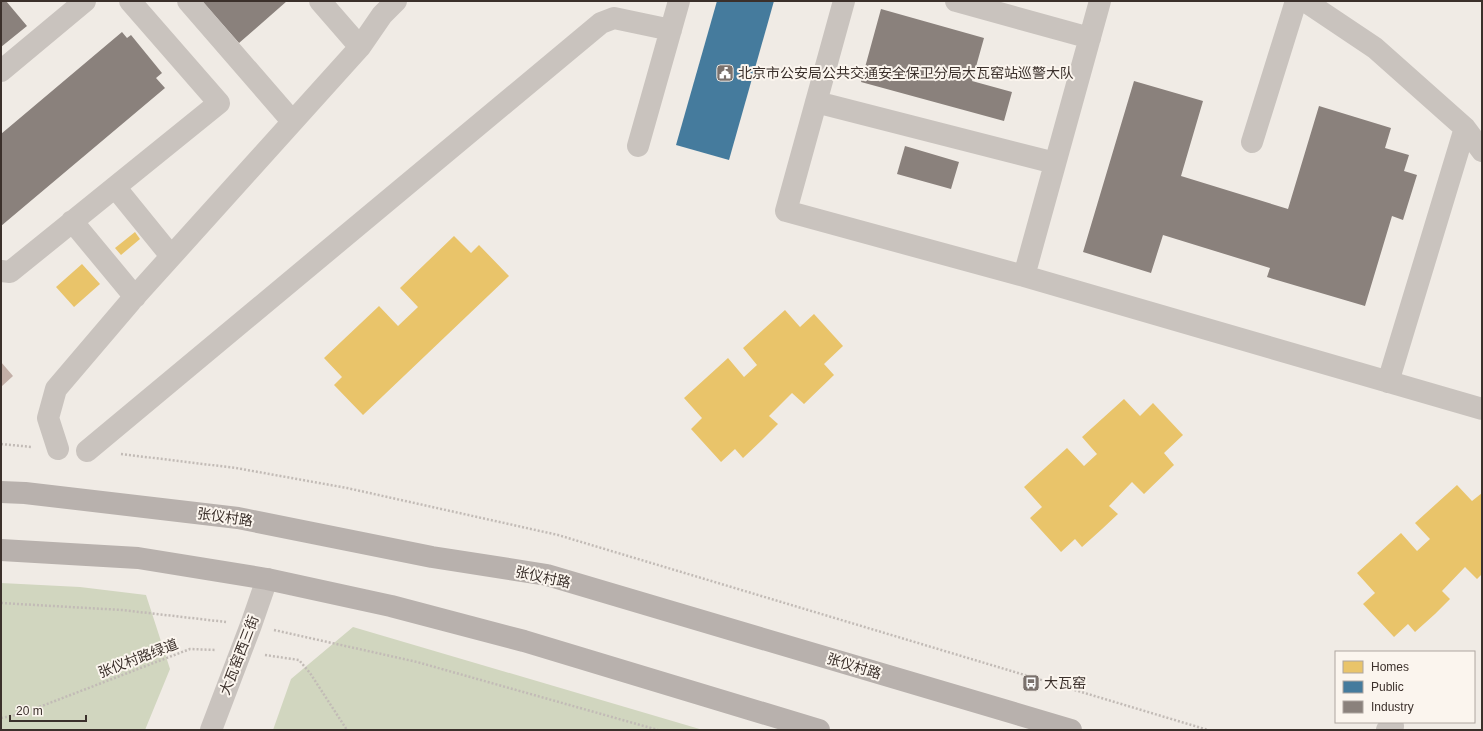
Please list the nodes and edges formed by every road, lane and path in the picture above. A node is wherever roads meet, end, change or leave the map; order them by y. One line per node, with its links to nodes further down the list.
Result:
1 (85, 1): 15 (street)
2 (130, 1): 23 (street)
3 (188, 1): 17 (street)
4 (320, 1): 14 (street)
5 (396, 1): 14 (street)
6 (680, 1): 12 (street)
7 (844, 1): 16 (street)
8 (956, 1): 13 (street)
9 (1100, 1): 13 (street)
10 (1296, 1): 19 (street)
11 (1305, 1): 18 (street)
12 (671, 30): 20 (street); 33 (street)
13 (1090, 38): 22 (street)
14 (360, 47): 17 (street)
15 (1, 71)
16 (816, 102): 22 (street); 27 (street)
17 (292, 121): 25 (street)
18 (1465, 128): 21 (street); 29 (street)
19 (1252, 142)
20 (638, 146)
21 (1482, 151)
22 (1055, 163): 27 (street)
23 (115, 187): 24 (street); 25 (street)
24 (72, 221): 26 (street); 28 (street)
25 (171, 256): 28 (street)
26 (1, 271)
27 (1024, 276): 29 (street)
28 (135, 297): 32 (street)
29 (1388, 382): 30 (street)
30 (1482, 409)
31 (1, 444): 32 (path)
32 (58, 449)
33 (87, 451): 46 (path)
34 (1, 492): 45 (main road, 张仪村路)
35 (1, 550): 36 (main road)
36 (267, 579): 38 (street, 大瓦窑西三街); 44 (main road)
37 (1, 603): 38 (path)
38 (252, 625): 39 (street, 大瓦窑西三街); 43 (path)
39 (241, 651): 40 (path, 张仪村路绿道); 41 (street, 大瓦窑西三街); 42 (path, 张仪村路绿道)
40 (1, 718)
41 (211, 730)
42 (347, 730)
43 (658, 730)
44 (819, 730)
45 (1071, 730)
46 (1208, 730)

